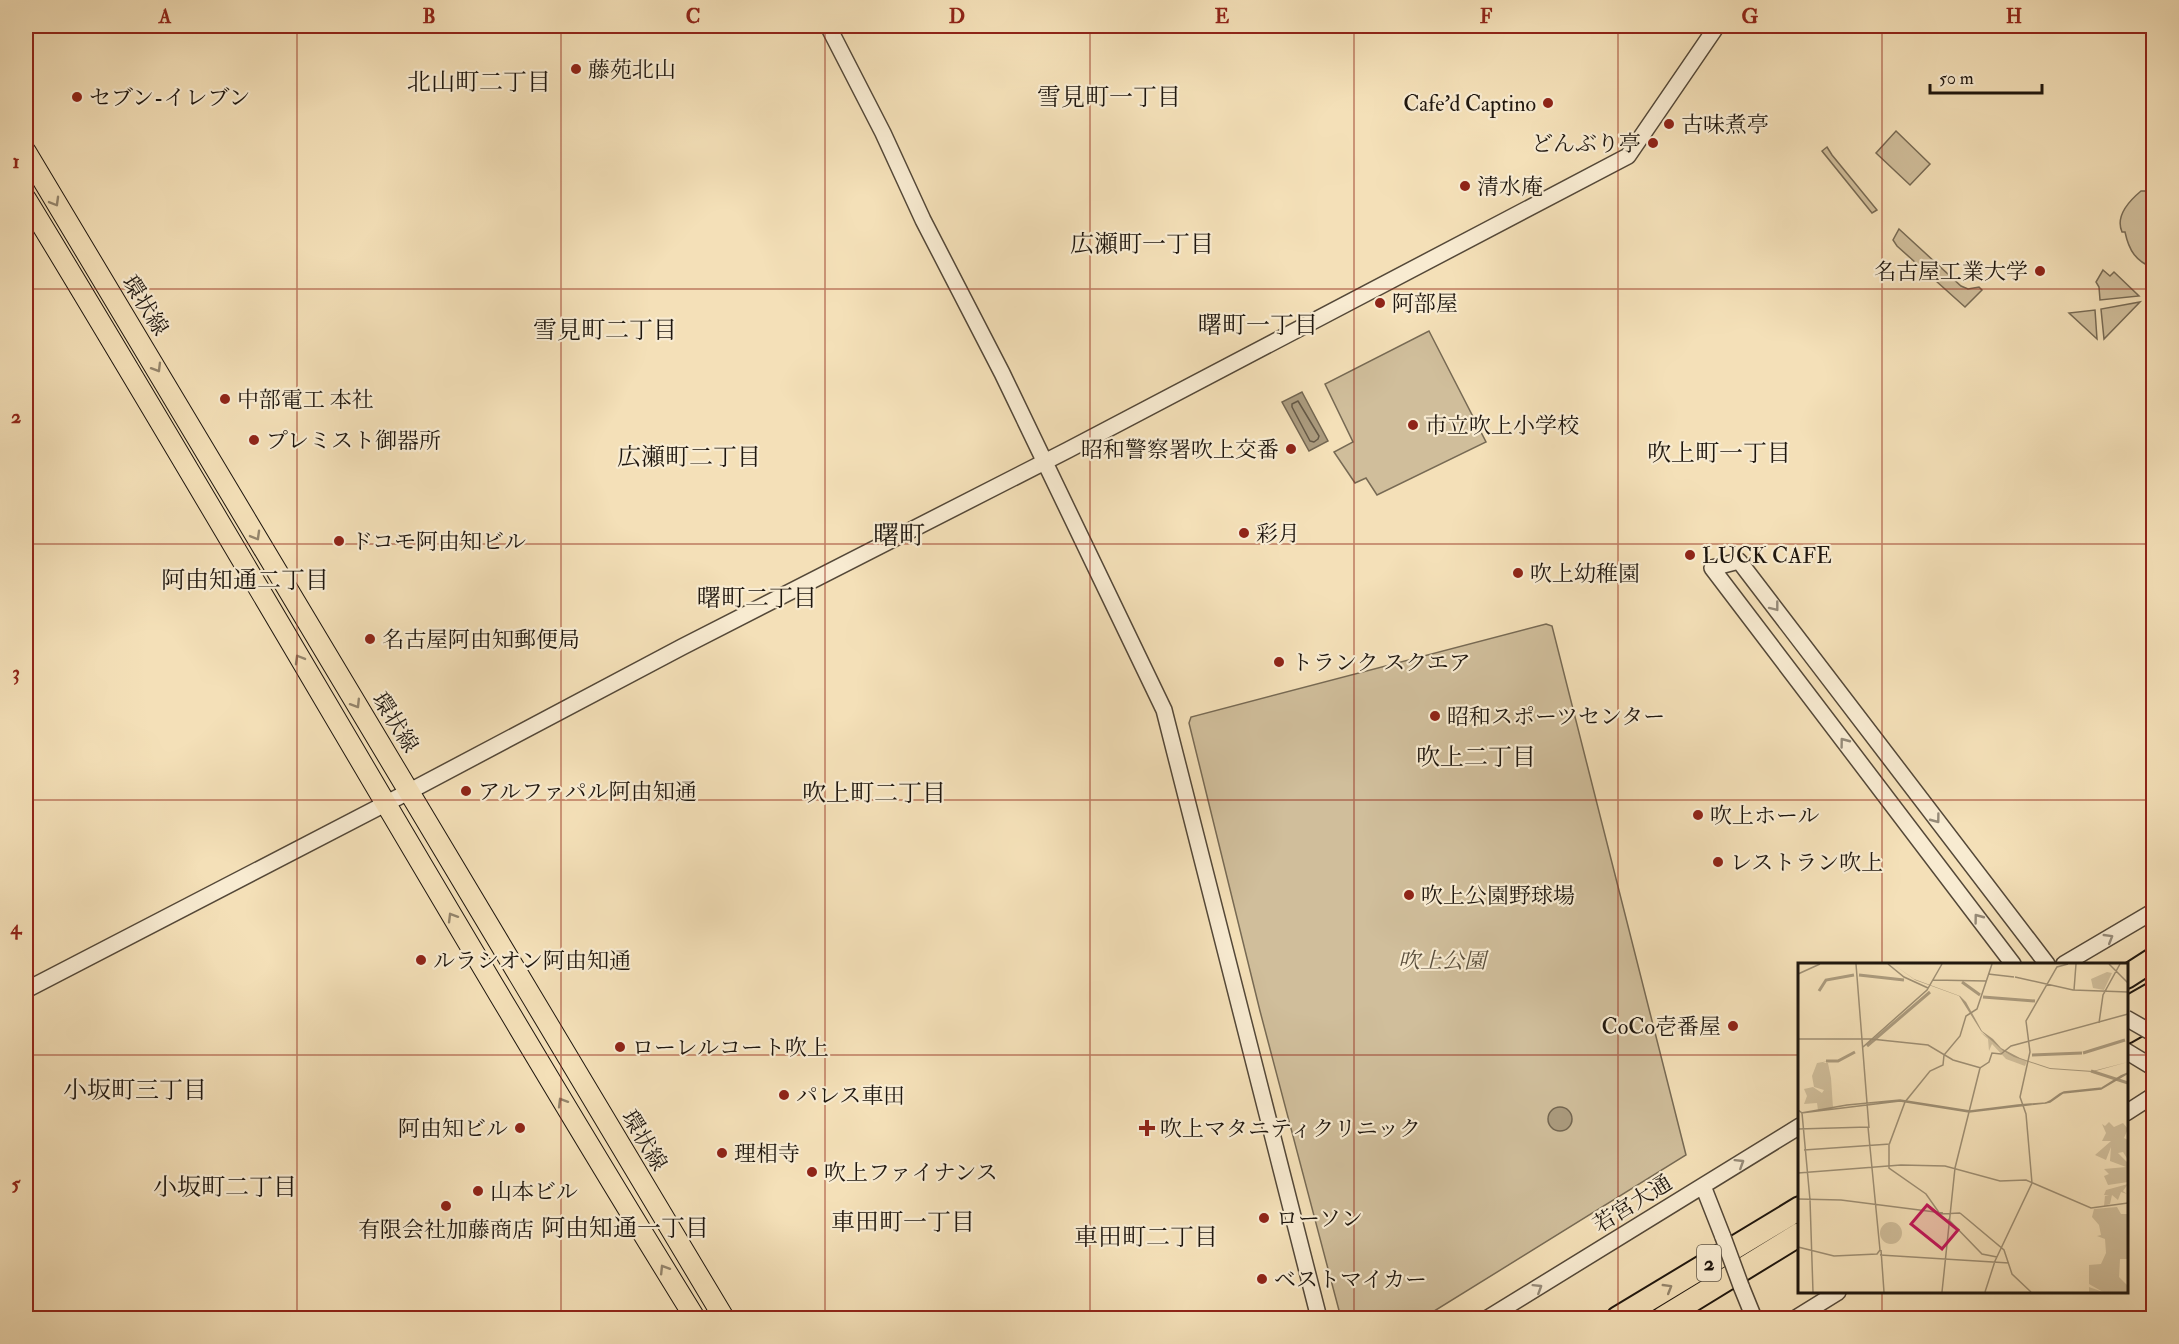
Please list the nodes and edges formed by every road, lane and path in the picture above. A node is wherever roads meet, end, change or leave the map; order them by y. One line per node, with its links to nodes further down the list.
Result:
1 (828, 26): 5 (street)
2 (1718, 26): 5 (street)
3 (26, 152): 6 (main road, 環状線, one-way to 6)
4 (26, 199): 7 (main road, one-way to 4)
5 (1044, 462): 6 (street); 32 (street)
6 (410, 791): 7 (street); 31 (main road, 環状線)
7 (385, 804): 14 (street); 30 (main road, one-way to 7)
8 (2154, 911): 12 (street, one-way to 8)
9 (2154, 959): 13 (highway)
10 (2012, 963): 11 (street, one-way to 11)
11 (2046, 963)
12 (2066, 963)
13 (2128, 976)
14 (26, 990)
15 (2154, 993): 16 (highway)
16 (2128, 1008)
17 (2154, 1016): 19 (highway)
18 (2128, 1019): 20 (street, bridge)
19 (2128, 1031)
20 (2154, 1034)
21 (2128, 1052): 22 (street)
22 (2149, 1065)
23 (2154, 1095): 24 (street)
24 (2128, 1112)
25 (1798, 1127): 26 (street, 若宮大通, one-way to 25)
26 (1703, 1186): 33 (street, 若宮大通, one-way to 26); 36 (street, bridge)
27 (1798, 1209): 34 (highway, 2, one-way to 27)
28 (1798, 1235): 35 (highway, 2)
29 (1836, 1293): 37 (street)
30 (695, 1318)
31 (724, 1318)
32 (1319, 1318)
33 (1488, 1318)
34 (1618, 1318)
35 (1663, 1318)
36 (1754, 1318)
37 (1796, 1318)

